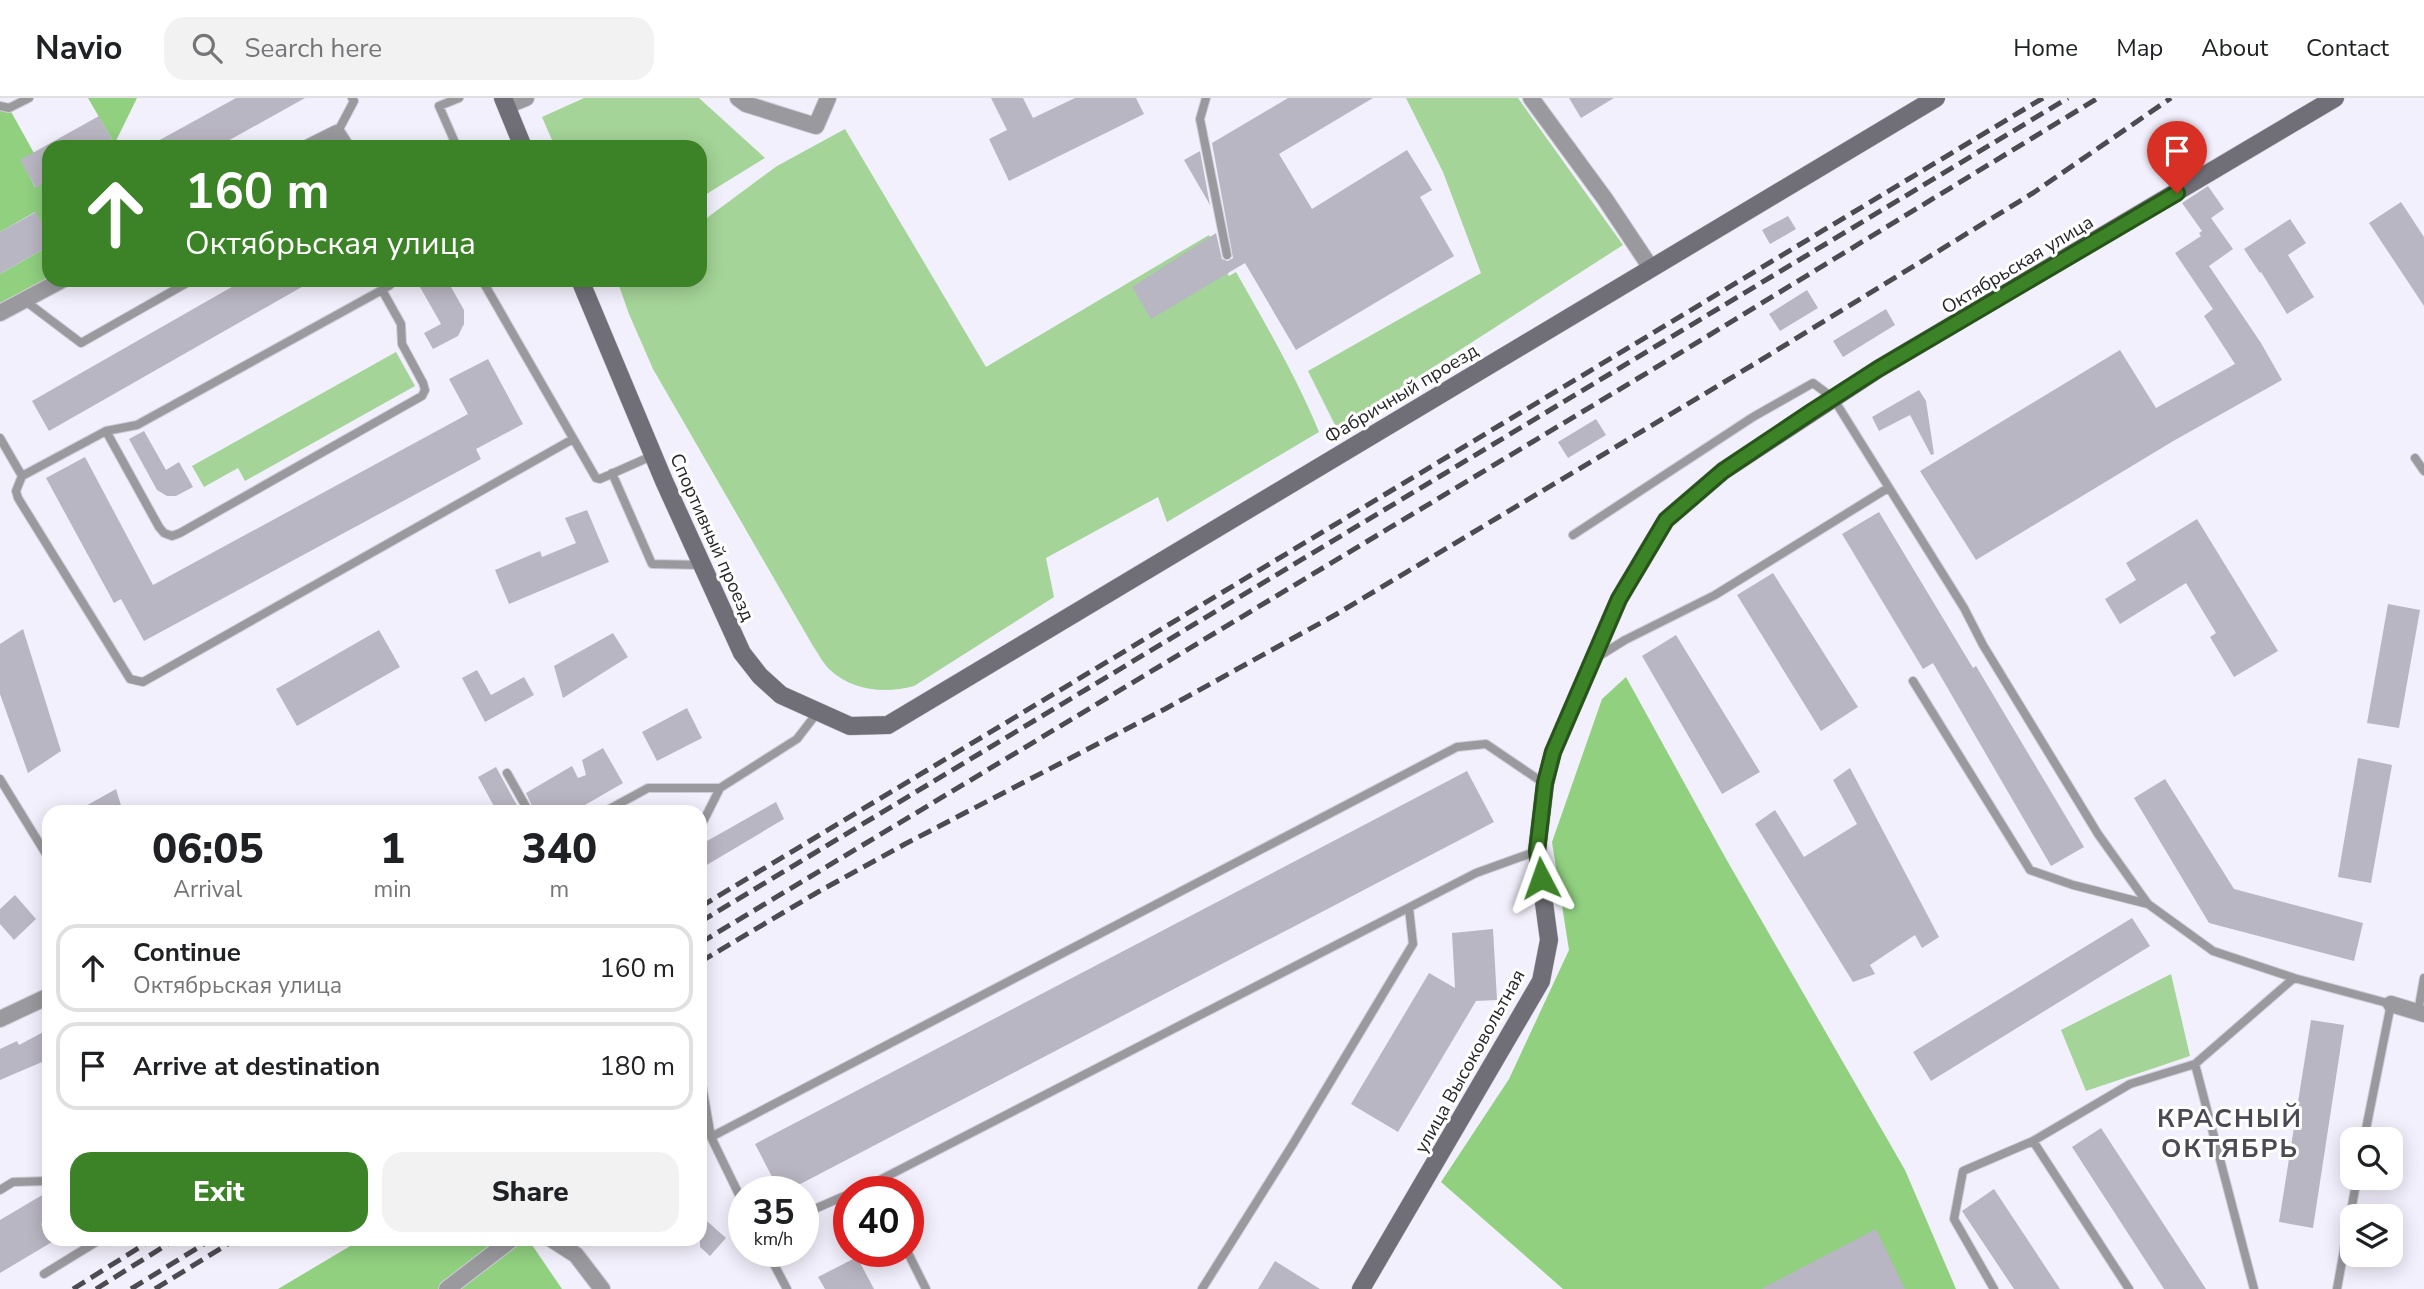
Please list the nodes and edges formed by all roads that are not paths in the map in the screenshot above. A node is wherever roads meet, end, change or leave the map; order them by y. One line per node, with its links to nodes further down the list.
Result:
1 (29, 98): 12 (lane)
2 (352, 98): 13 (lane)
3 (459, 98): 14 (lane)
4 (526, 98): 11 (street)
5 (738, 98): 6 (street)
6 (828, 98)
7 (1206, 98): 16 (lane)
8 (1531, 98): 17 (street)
9 (1936, 98): 17 (main road, Фабричный проезд)
10 (2335, 98): 26 (main road, Октябрьская улица)
11 (504, 102): 15 (main road)
12 (0, 106)
13 (341, 140)
14 (454, 140)
15 (520, 140)
16 (1227, 255)
17 (1651, 268): 42 (main road, Фабричный проезд)
18 (49, 287): 24 (street)
19 (180, 287): 24 (lane)
20 (387, 287): 23 (lane)
21 (486, 287): 29 (lane)
22 (583, 287): 30 (main road, Спортивный проезд)
23 (382, 290): 27 (lane); 27 (lane)
24 (24, 300): 25 (street)
25 (0, 313)
26 (1833, 398): 32 (main road, Октябрьская улица); 36 (lane); 37 (lane)
27 (106, 431): 35 (lane)
28 (0, 438): 35 (lane)
29 (573, 439): 34 (lane); 35 (lane)
30 (654, 455): 34 (lane); 38 (main road, Спортивный проезд)
31 (2416, 458): 33 (lane)
32 (1723, 471): 39 (main road, улица Высоковольтная)
33 (2424, 471)
34 (612, 473): 38 (lane)
35 (22, 476)
36 (1888, 488): 39 (lane); 52 (lane)
37 (1573, 535)
38 (702, 565): 41 (main road, Спортивный проезд)
39 (1591, 662): 45 (main road, улица Высоковольтная)
40 (1913, 681): 52 (lane)
41 (817, 712): 42 (main road, Спортивный проезд); 46 (lane)
42 (888, 725)
43 (507, 773): 47 (lane)
44 (0, 779): 50 (lane)
45 (1545, 783): 51 (main road, улица Высоковольтная); 63 (lane)
46 (720, 788): 48 (lane); 49 (lane)
47 (525, 805)
48 (617, 805)
49 (707, 814)
50 (42, 848)
51 (1537, 851): 53 (lane); 81 (main road, улица Высоковольтная)
52 (2148, 904): 54 (lane)
53 (1409, 908): 66 (lane); 80 (lane)
54 (2294, 978): 57 (lane); 60 (lane)
55 (2424, 978): 58 (lane)
56 (42, 999): 59 (street)
57 (2390, 1004): 58 (street); 62 (lane)
58 (2421, 1013)
59 (0, 1019)
60 (2194, 1064): 64 (lane); 84 (lane)
61 (707, 1114): 63 (lane)
62 (2366, 1127)
63 (711, 1137): 65 (lane)
64 (2033, 1141): 82 (lane); 83 (lane)
65 (730, 1176)
66 (897, 1176)
67 (42, 1181): 68 (lane)
68 (0, 1189)
69 (2355, 1190): 85 (lane)
70 (90, 1246): 75 (lane)
71 (503, 1246): 76 (street)
72 (562, 1246): 77 (street)
73 (775, 1267): 78 (lane)
74 (915, 1267): 79 (lane)
75 (44, 1274)
76 (447, 1289)
77 (602, 1289)
78 (787, 1289)
79 (926, 1289)
80 (1202, 1289)
81 (1361, 1289)
82 (1994, 1289)
83 (2129, 1289)
84 (2254, 1289)
85 (2337, 1289)

